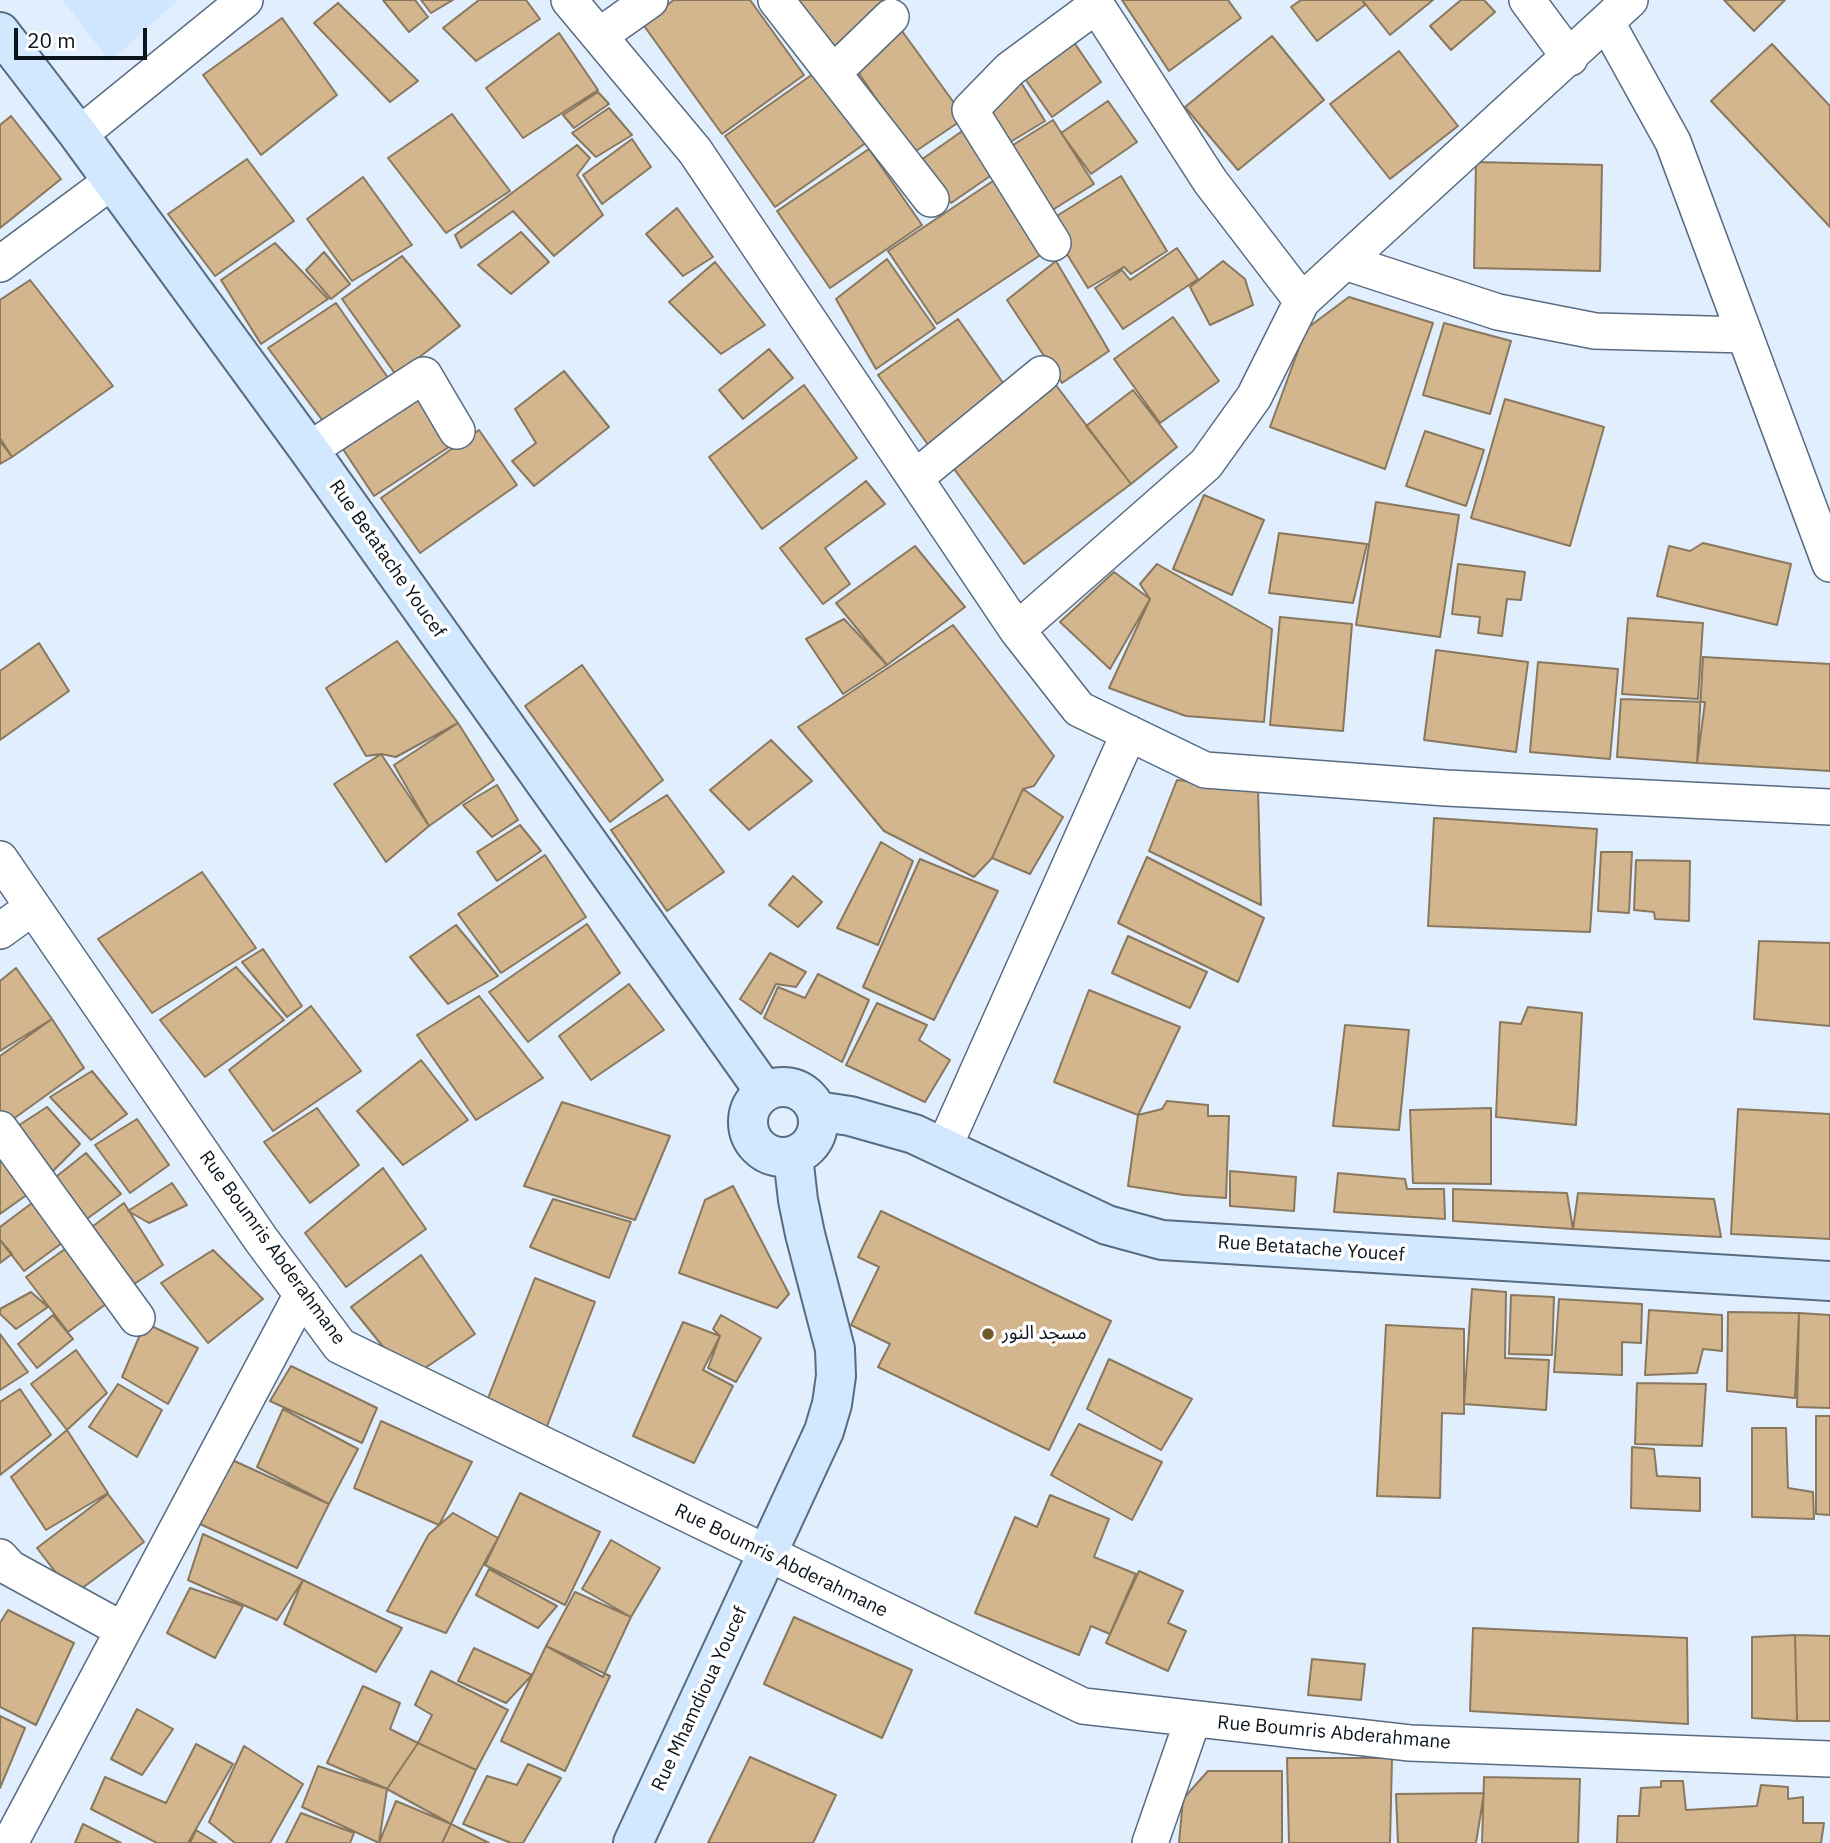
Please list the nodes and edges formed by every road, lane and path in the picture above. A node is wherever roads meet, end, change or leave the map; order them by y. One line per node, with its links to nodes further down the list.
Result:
1 (245, 0): 13 (street)
2 (569, 0): 10 (street)
3 (650, 0): 10 (street)
4 (776, 0): 12 (street)
5 (1527, 0): 11 (street)
6 (1095, 2): 16 (street); 19 (street)
7 (1618, 12): 11 (street); 20 (street)
8 (891, 17): 12 (street)
9 (0, 32): 13 (main road, Rue Betatache Youcef)
10 (599, 36): 24 (street)
11 (1570, 58): 17 (street)
12 (833, 73): 15 (street)
13 (79, 135): 14 (main road, Rue Betatache Youcef)
14 (112, 181): 18 (street); 23 (main road, Rue Betatache Youcef)
15 (931, 199)
16 (1052, 243)
17 (1345, 262): 19 (street); 20 (street)
18 (0, 264)
19 (1302, 301): 26 (street)
20 (1745, 335): 25 (street)
21 (1042, 374): 24 (street)
22 (457, 431): 23 (street)
23 (309, 450): 32 (main road, Rue Betatache Youcef)
24 (915, 478): 26 (street)
25 (1830, 564)
26 (1017, 630): 27 (street)
27 (1129, 733): 28 (street); 35 (street)
28 (1830, 807)
29 (0, 859): 30 (street, Rue Boumris Abderahmane)
30 (33, 907): 31 (street); 38 (street, Rue Boumris Abderahmane)
31 (0, 931)
32 (765, 1092): 33 (main road); 36 (main road)
33 (817, 1111): 35 (main road, Rue Betatache Youcef); 36 (main road)
34 (0, 1129): 39 (street)
35 (944, 1147): 37 (main road, Rue Betatache Youcef)
36 (793, 1156): 40 (main road, Rue Mhamdioua Youcef)
37 (1830, 1281)
38 (302, 1294): 40 (street, Rue Boumris Abderahmane); 42 (street)
39 (136, 1318)
40 (768, 1554): 43 (street, Rue Boumris Abderahmane); 46 (main road, Rue Mhamdioua Youcef)
41 (0, 1557): 42 (street)
42 (123, 1630): 45 (street)
43 (1193, 1719): 44 (street, Rue Boumris Abderahmane); 47 (street)
44 (1830, 1759)
45 (10, 1843)
46 (633, 1843)
47 (1150, 1843)

